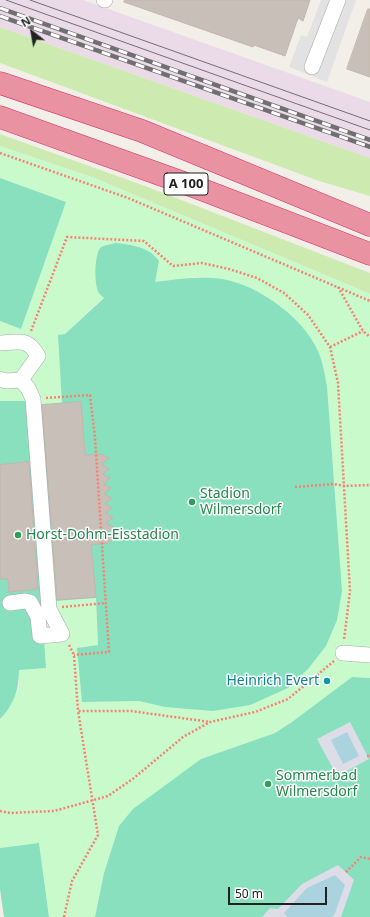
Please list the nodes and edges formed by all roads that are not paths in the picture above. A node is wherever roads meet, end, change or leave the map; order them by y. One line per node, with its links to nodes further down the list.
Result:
1 (338, 0): 2 (lane)
2 (312, 67)
3 (0, 83): 5 (highway, A 100)
4 (0, 117): 8 (highway, A 100)
5 (331, 209): 6 (highway); 7 (highway, A 100)
6 (370, 218)
7 (370, 225)
8 (370, 254)
9 (0, 343): 11 (lane)
10 (0, 379): 11 (lane)
11 (21, 380): 12 (lane)
12 (10, 603)
13 (343, 653): 14 (lane)
14 (370, 655)

